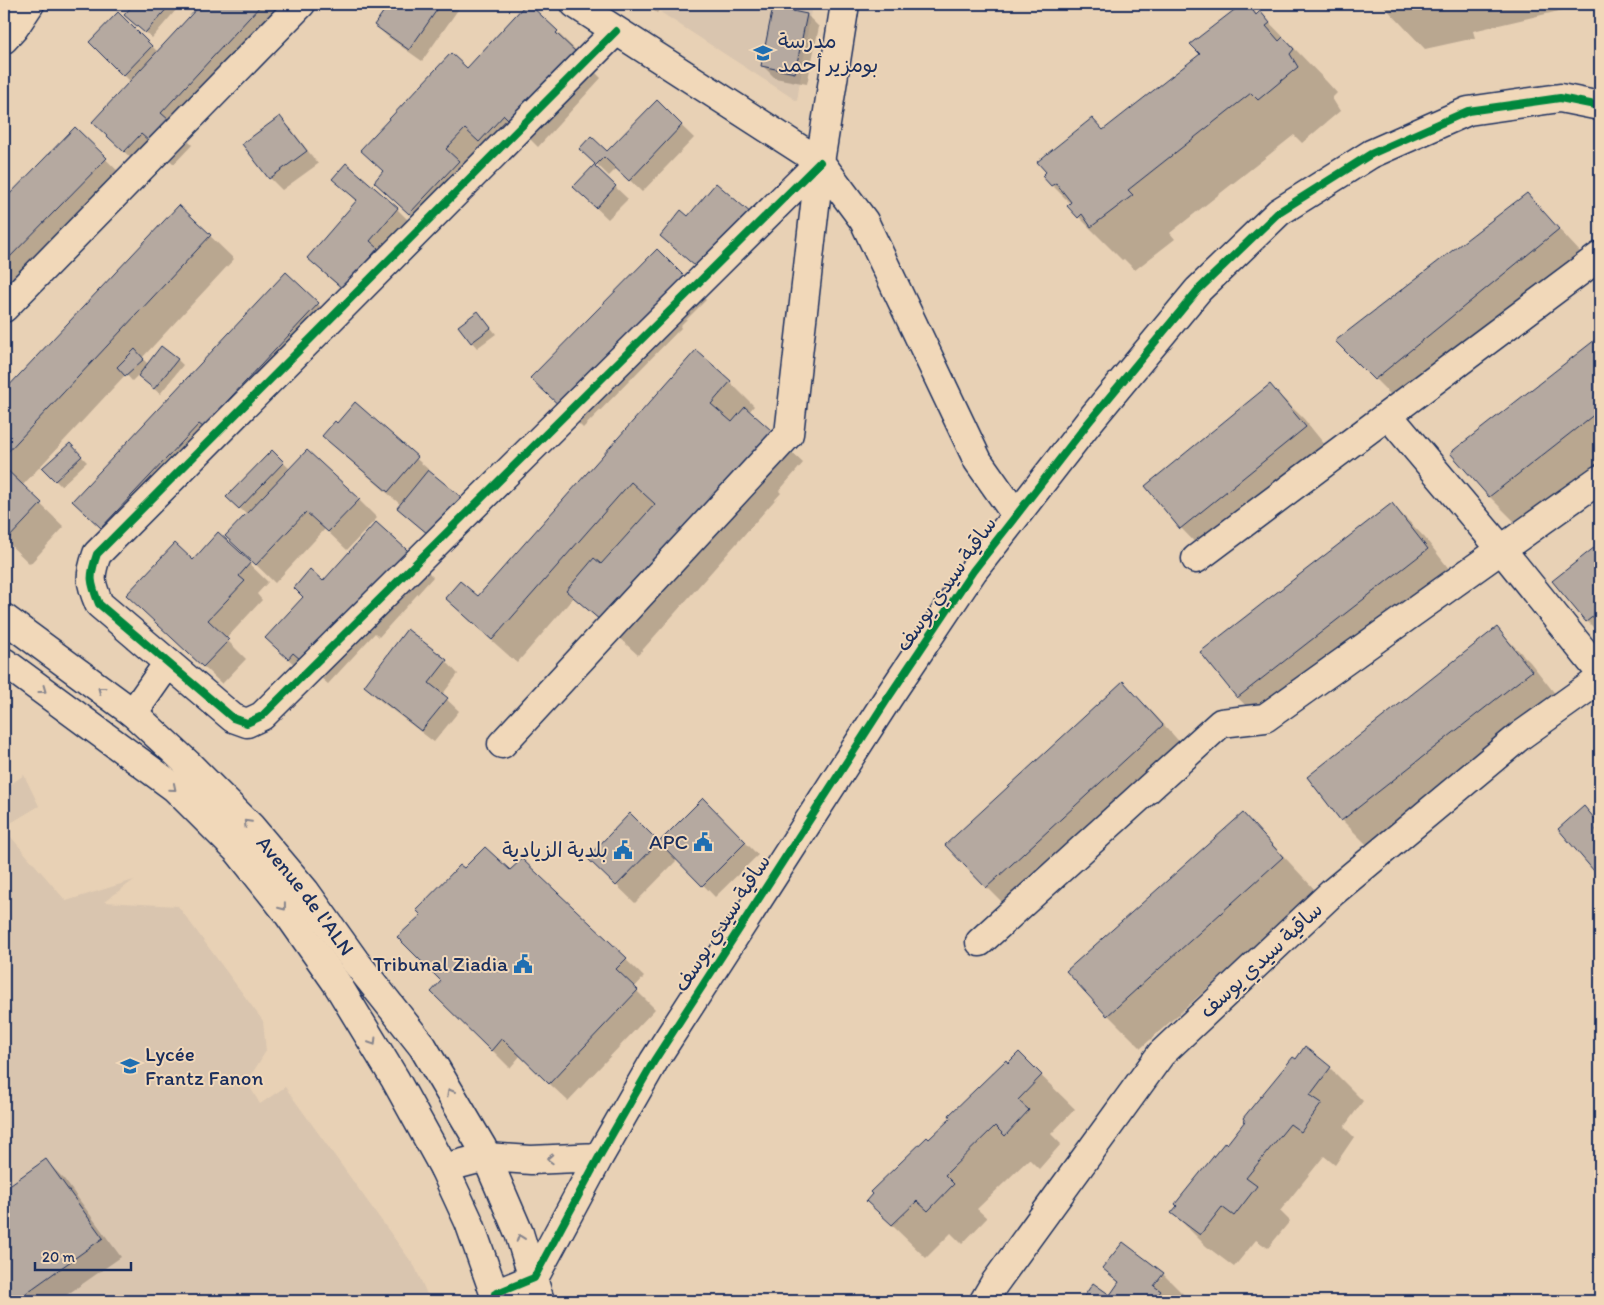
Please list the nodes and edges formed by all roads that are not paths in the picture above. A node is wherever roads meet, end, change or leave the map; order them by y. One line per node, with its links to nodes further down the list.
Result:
1 (30, 4): 7 (street)
2 (38, 4): 7 (street)
3 (301, 4): 11 (street)
4 (575, 4): 6 (street)
5 (844, 4): 9 (street)
6 (616, 31): 9 (street); 19 (street)
7 (9, 33)
8 (1600, 106): 14 (street, ساقية سيدي يوسف)
9 (820, 162): 14 (street); 19 (street); 23 (street)
10 (1600, 256): 12 (street)
11 (4, 308)
12 (1388, 415): 15 (street); 16 (street)
13 (1600, 479): 15 (street)
14 (1016, 515): 25 (street, ساقية سيدي يوسف)
15 (1501, 549): 20 (street); 24 (street)
16 (1196, 559)
17 (4, 618): 22 (street, Avenue de l'ALN, one-way to 17)
18 (4, 662): 27 (street, one-way to 27)
19 (168, 663): 22 (street)
20 (1600, 672)
21 (1600, 679): 30 (street, ساقية سيدي يوسف)
22 (132, 713): 26 (street, Avenue de l'ALN, one-way to 22)
23 (502, 744)
24 (980, 942)
25 (599, 1156): 26 (street, one-way to 26); 28 (street, ساقية سيدي يوسف)
26 (486, 1157): 27 (street); 28 (street, Avenue de l'ALN, one-way to 26)
27 (444, 1168): 29 (street)
28 (537, 1290): 29 (street)
29 (496, 1298)
30 (984, 1301)

